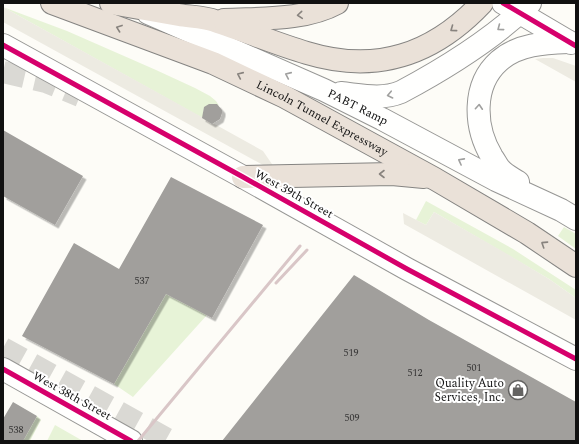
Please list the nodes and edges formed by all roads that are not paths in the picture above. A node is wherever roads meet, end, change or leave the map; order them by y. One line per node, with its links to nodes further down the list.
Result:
1 (52, 3): 13 (highway, Lincoln Tunnel Expressway, one-way to 1)
2 (111, 3): 6 (highway)
3 (337, 3): 7 (highway, one-way to 7)
4 (482, 3): 7 (highway, one-way to 7)
5 (518, 6): 8 (street); 10 (street, one-way to 10)
6 (134, 7): 7 (highway); 10 (street, PABT Ramp, one-way to 6)
7 (213, 20)
8 (573, 44): 11 (street, one-way to 8)
9 (3, 45): 12 (street, West 39th Street)
10 (324, 90): 11 (street, PABT Ramp, one-way to 10)
11 (498, 174): 14 (street, PABT Ramp)
12 (243, 177): 13 (highway, one-way to 12); 16 (street, West 39th Street)
13 (435, 179): 15 (highway, Lincoln Tunnel Expressway, one-way to 13)
14 (568, 214)
15 (576, 266)
16 (576, 359)
17 (3, 369): 18 (street, West 38th Street)
18 (131, 441)

